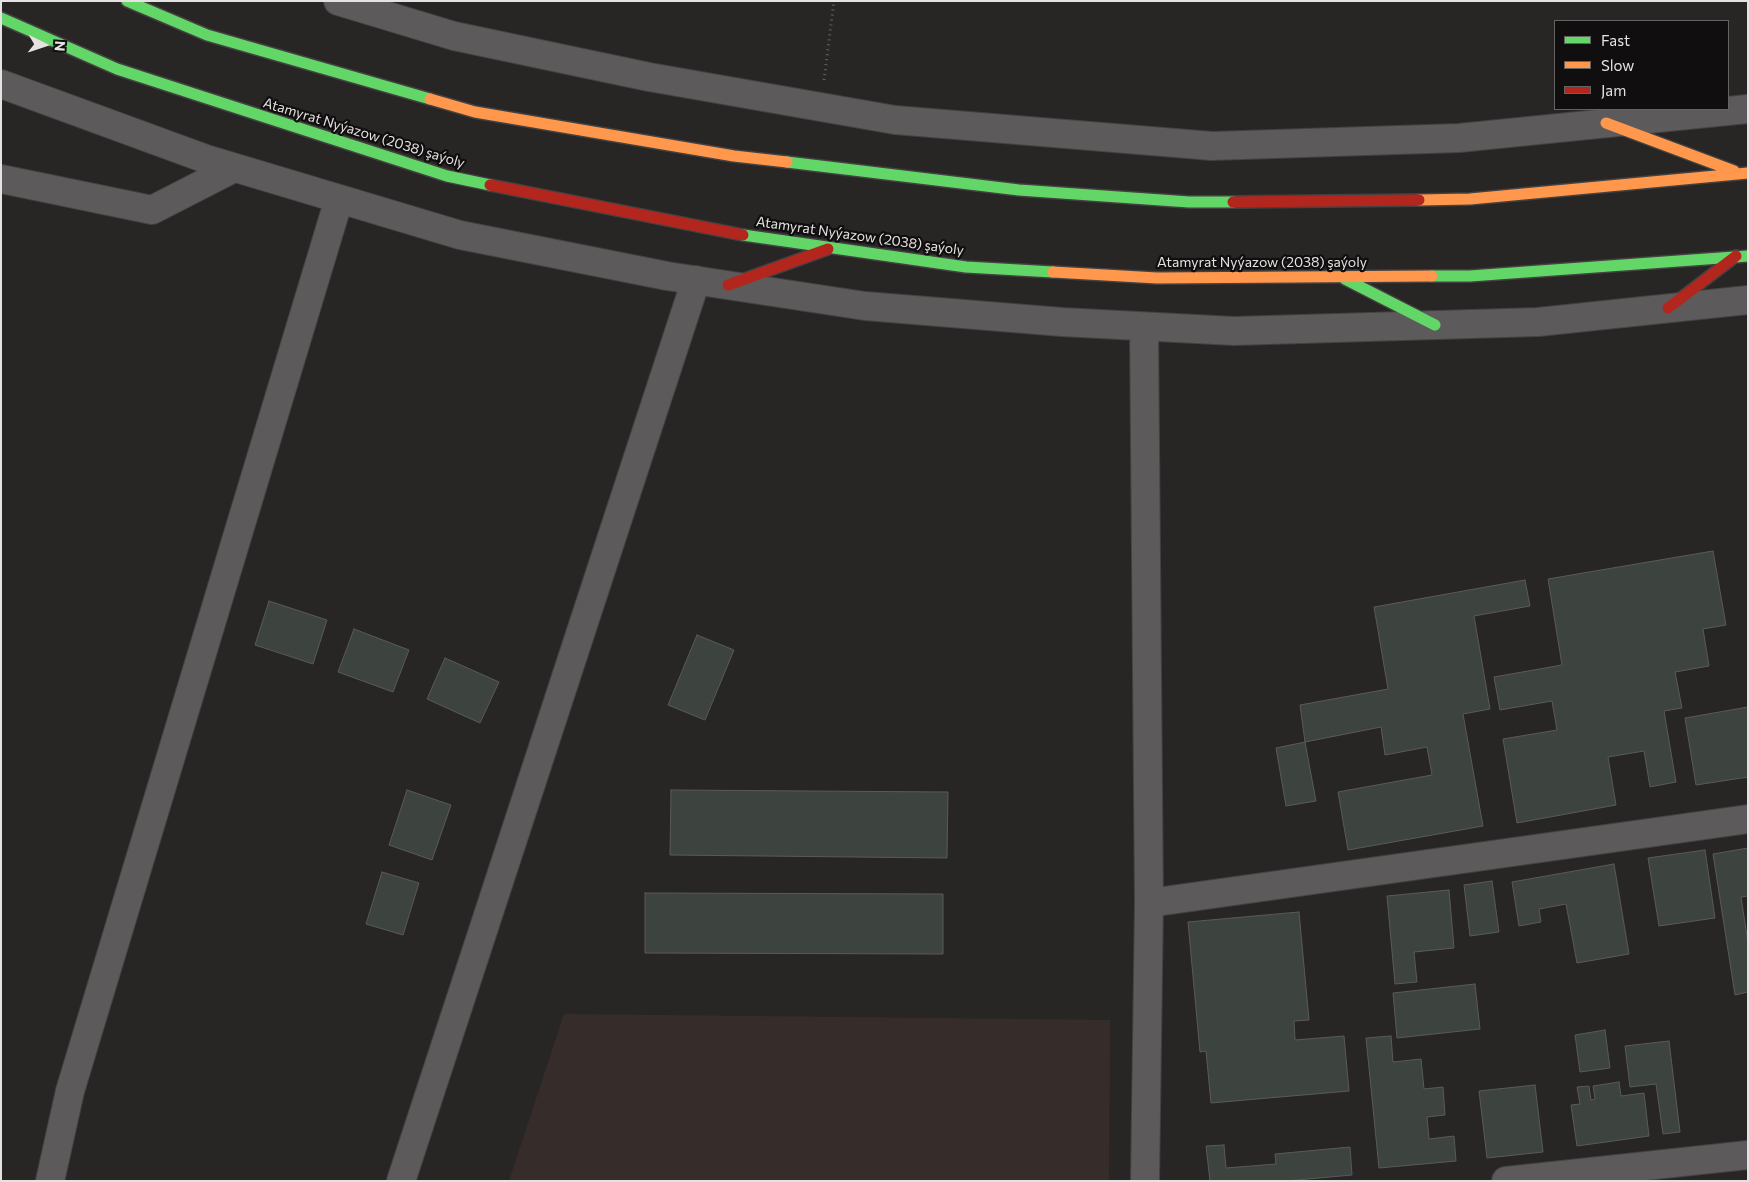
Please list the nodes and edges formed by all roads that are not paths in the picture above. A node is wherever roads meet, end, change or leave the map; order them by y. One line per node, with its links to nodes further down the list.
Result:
1 (127, 1): 9 (main road)
2 (338, 1): 3 (street)
3 (392, 9): 7 (street)
4 (1, 18): 12 (main road, Atamyrat Nyýazow (2038) şaýoly)
5 (1, 84): 8 (street)
6 (1748, 109): 7 (street)
7 (1606, 123): 9 (main road)
8 (234, 168): 10 (street); 11 (street)
9 (1744, 173)
10 (1, 179)
11 (339, 199): 16 (street); 25 (street)
12 (832, 248): 15 (main road, Atamyrat Nyýazow (2038) şaýoly); 17 (main road)
13 (1736, 256): 14 (main road, Atamyrat Nyýazow (2038) şaýoly); 15 (main road, Atamyrat Nyýazow (2038) şaýoly); 19 (main road)
14 (1748, 256)
15 (1341, 277): 20 (main road)
16 (696, 280): 17 (street); 26 (street)
17 (728, 285): 21 (street)
18 (1748, 300): 19 (street)
19 (1668, 308): 20 (street)
20 (1434, 325): 21 (street)
21 (1144, 327): 23 (street)
22 (1748, 819): 23 (street)
23 (1149, 903): 27 (street)
24 (1748, 1155): 28 (street)
25 (50, 1181)
26 (401, 1181)
27 (1145, 1181)
28 (1506, 1181)

